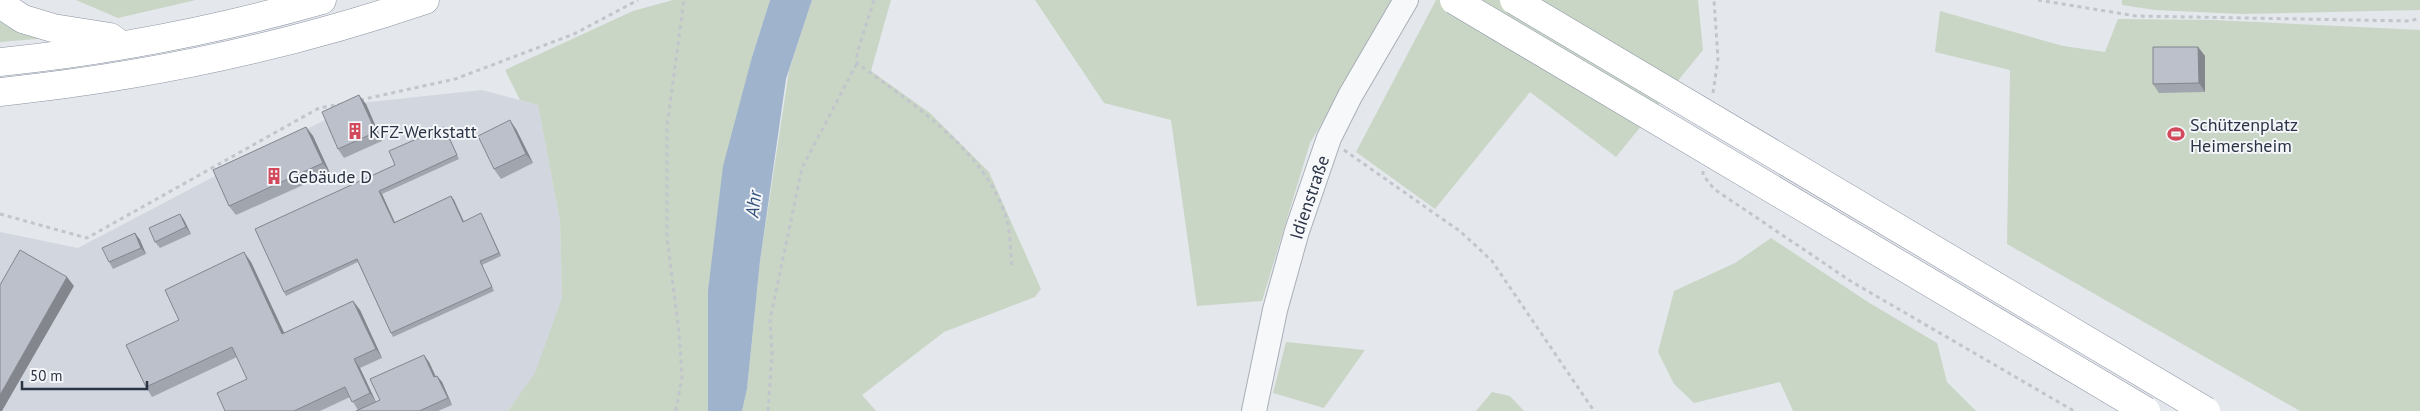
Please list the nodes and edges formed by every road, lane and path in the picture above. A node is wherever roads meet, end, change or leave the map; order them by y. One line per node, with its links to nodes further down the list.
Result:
1 (322, 0): 12 (highway)
2 (425, 0): 15 (highway)
3 (638, 0): 16 (path)
4 (684, 0): 21 (path)
5 (874, 0): 14 (path)
6 (1406, 0): 18 (street, Idienstraße)
7 (1454, 0): 25 (highway, bridge)
8 (1514, 0): 26 (highway, bridge)
9 (2038, 0): 11 (path)
10 (0, 4): 12 (highway)
11 (2420, 18)
12 (122, 46): 13 (highway)
13 (0, 62)
14 (857, 63): 20 (path); 22 (path)
15 (0, 92)
16 (358, 100)
17 (348, 102): 19 (path)
18 (1329, 138): 23 (street, Idienstraße); 24 (path)
19 (0, 214)
20 (1012, 266)
21 (676, 411)
22 (768, 411)
23 (1254, 411)
24 (1594, 411)
25 (2146, 411)
26 (2206, 411)

